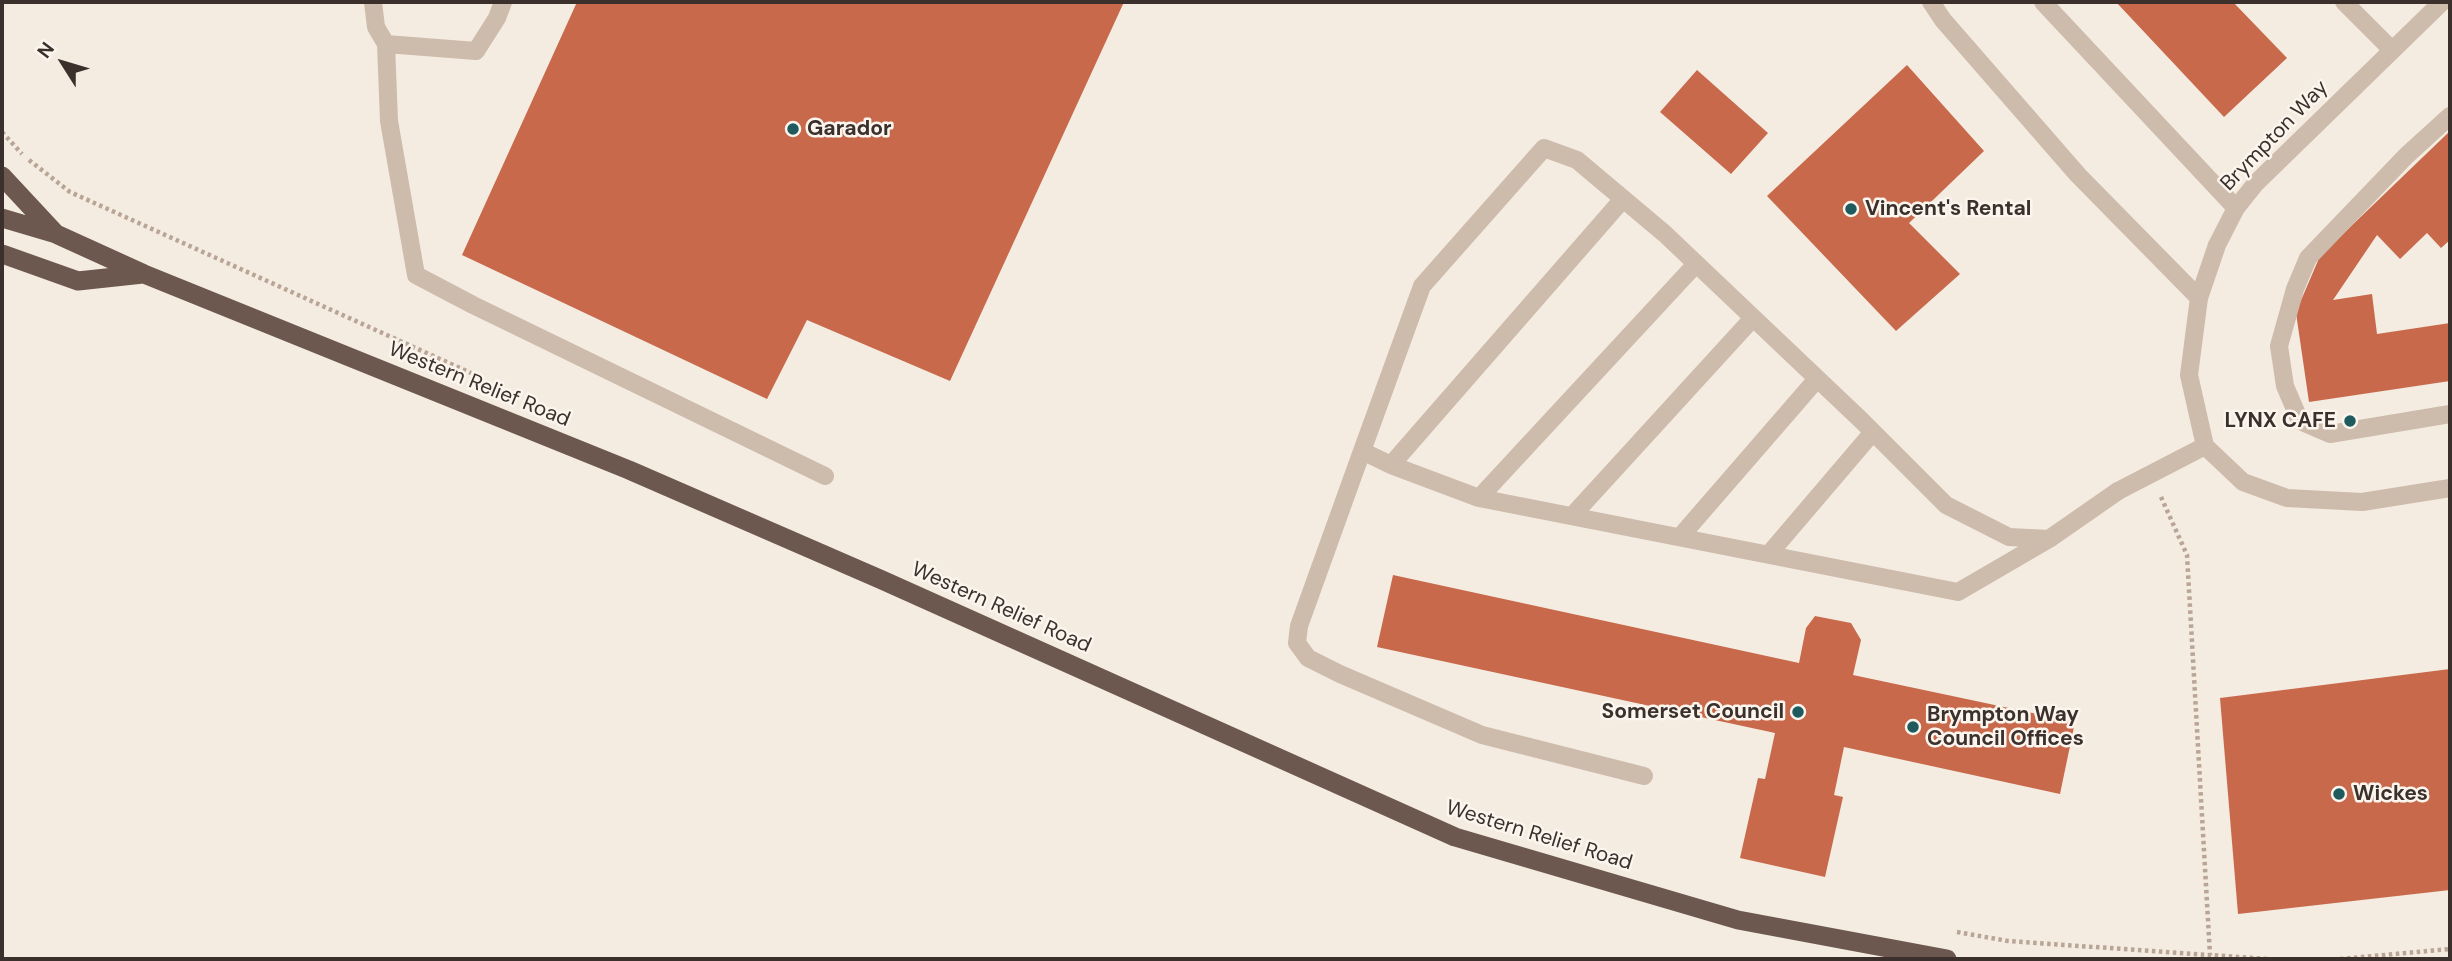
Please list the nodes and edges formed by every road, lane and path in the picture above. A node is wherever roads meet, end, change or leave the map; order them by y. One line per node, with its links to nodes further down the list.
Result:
1 (373, 2): 7 (street)
2 (503, 2): 7 (street)
3 (1931, 2): 19 (street)
4 (2043, 2): 13 (street)
5 (2344, 2): 8 (street)
6 (2441, 2): 8 (street, Brympton Way)
7 (386, 44): 29 (street)
8 (2392, 50): 13 (street, Brympton Way)
9 (2450, 116): 23 (street)
10 (2, 132): 21 (path)
11 (2, 176): 15 (highway, Western Relief Road)
12 (1623, 199): 17 (street); 26 (street); 27 (street)
13 (2236, 208): 19 (street, Brympton Way)
14 (2, 218): 15 (highway, Western Relief Road)
15 (56, 234): 18 (highway, Western Relief Road)
16 (2, 254): 18 (highway)
17 (1696, 264): 20 (street); 31 (street)
18 (145, 274): 40 (highway, Western Relief Road)
19 (2199, 298): 25 (street, Brympton Way)
20 (1753, 318): 22 (street); 32 (street)
21 (476, 375)
22 (1817, 379): 24 (street); 33 (street)
23 (2450, 414)
24 (1873, 432): 34 (street); 35 (street)
25 (2205, 446): 28 (street); 30 (street)
26 (1363, 451): 27 (street); 36 (street)
27 (1391, 465): 31 (street)
28 (2151, 474): 34 (street); 39 (path)
29 (825, 476)
30 (2450, 488)
31 (1479, 498): 32 (street)
32 (1573, 516): 33 (street)
33 (1680, 537): 35 (street)
34 (2049, 539): 35 (street)
35 (1769, 554)
36 (1644, 776)
37 (1954, 931): 39 (path)
38 (2450, 949): 42 (path)
39 (2210, 955): 41 (path)
40 (1947, 959)
41 (2267, 959)
42 (2340, 959)

